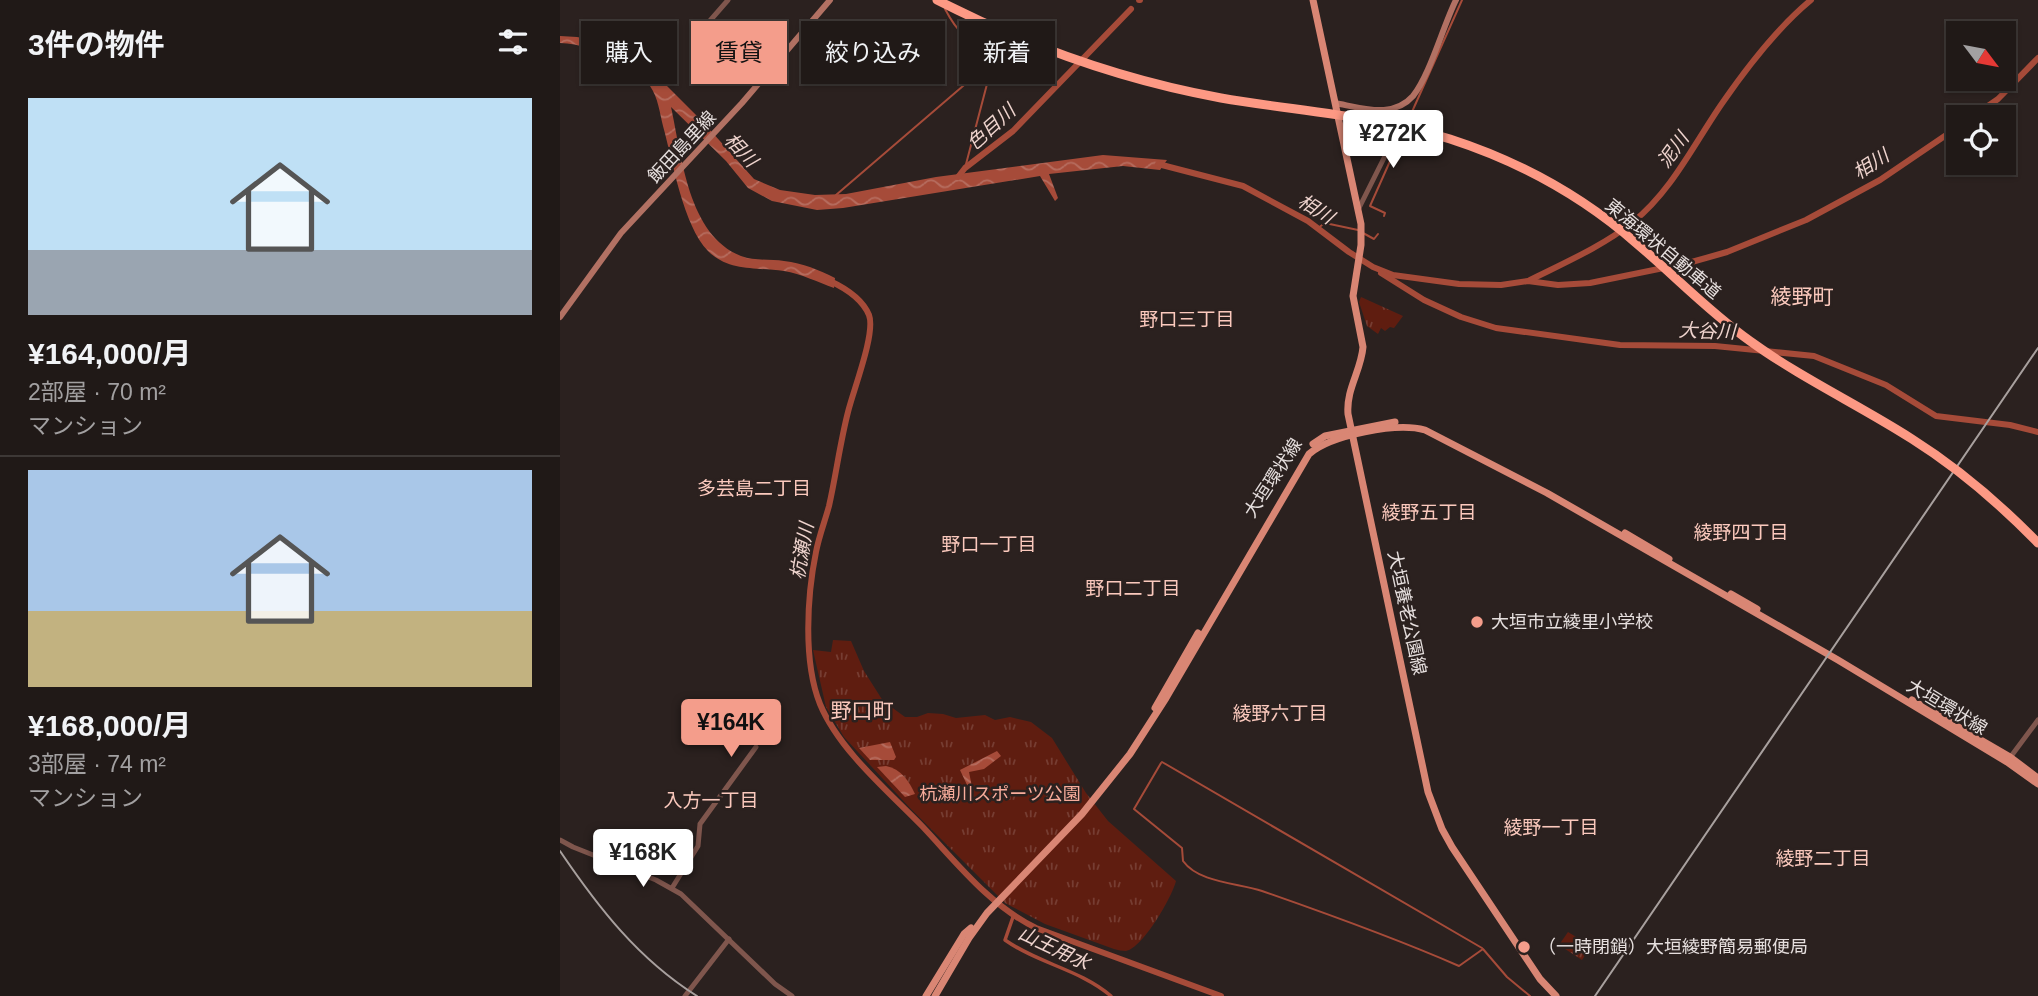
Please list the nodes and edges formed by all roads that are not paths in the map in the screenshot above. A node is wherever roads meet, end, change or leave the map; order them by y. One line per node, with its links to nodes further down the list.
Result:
1 (728, 0): 6 (street)
2 (830, 0): 10 (main road, 飯田島里線)
3 (937, 0): 12 (highway, 東海環状自動車道, bridge)
4 (1313, 0): 7 (main road, 大垣養老公園線)
5 (1457, 0): 7 (main road)
6 (710, 21)
7 (1335, 103): 9 (main road, 大垣養老公園線)
8 (1405, 116): 9 (street)
9 (1358, 210): 11 (main road, 大垣養老公園線)
10 (560, 317)
11 (1352, 433): 13 (main road, 大垣環状線); 22 (main road, 大垣環状線); 27 (main road, 大垣養老公園線)
12 (2038, 542)
13 (1791, 632): 14 (main road); 14 (main road, 大垣環状線)
14 (1873, 680): 17 (main road, 大垣環状線)
15 (2038, 720): 17 (street)
16 (756, 747): 21 (street)
17 (2009, 759): 18 (main road, 大垣環状線); 19 (main road, 大垣環状線)
18 (2038, 778)
19 (2038, 784)
20 (560, 840): 21 (street)
21 (672, 888): 23 (street)
22 (971, 932): 26 (main road, 大垣環状線); 26 (main road); 26 (main road)
23 (729, 939): 24 (street); 25 (street)
24 (685, 996)
25 (792, 996)
26 (933, 996)
27 (1556, 996)

